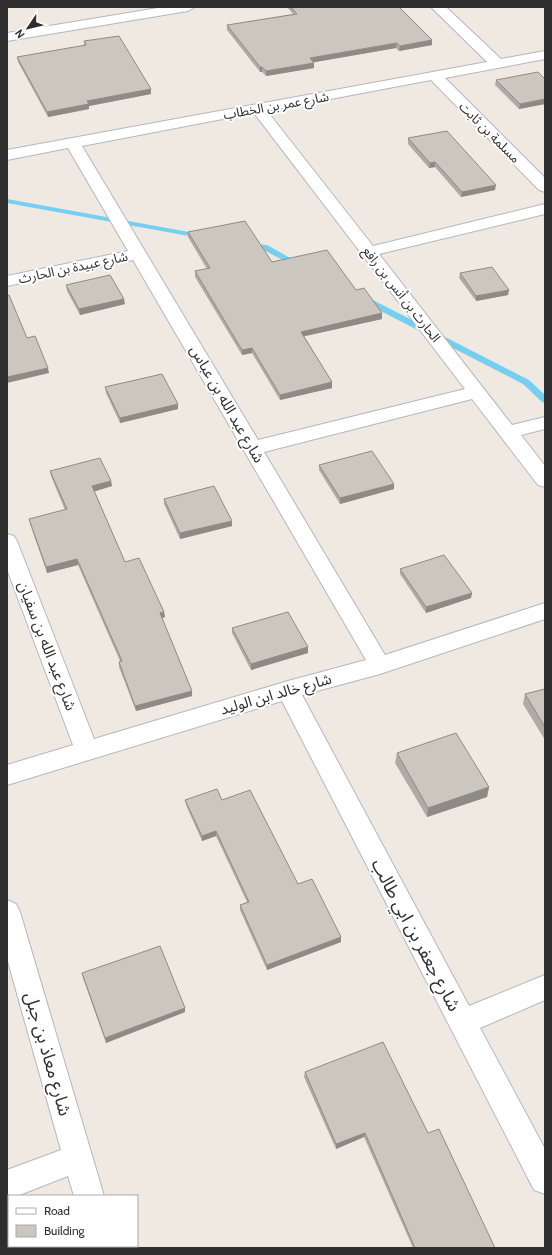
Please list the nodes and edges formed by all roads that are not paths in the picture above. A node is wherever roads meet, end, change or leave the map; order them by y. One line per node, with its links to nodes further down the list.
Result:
1 (188, 7): 3 (street)
2 (438, 7): 5 (street)
3 (7, 37)
4 (545, 55): 5 (street, شارع عمر بن الخطاب)
5 (498, 64): 6 (street, شارع عمر بن الخطاب)
6 (435, 76): 7 (street, شارع عمر بن الخطاب); 10 (street, مسلمة بن ثابت)
7 (258, 109): 8 (street, شارع عمر بن الخطاب); 12 (street, الحارث بن أنس بن رافع)
8 (73, 143): 9 (street, شارع عمر بن الخطاب); 13 (street, شارع عبد الله بن عباس)
9 (7, 155)
10 (545, 188)
11 (545, 209): 12 (street)
12 (369, 252): 15 (street, الحارث بن أنس بن رافع)
13 (139, 254): 14 (street, شارع عبيدة بن الحارث); 18 (street, شارع عبد الله بن عباس)
14 (7, 281)
15 (478, 392): 17 (street, الحارث بن أنس بن رافع); 18 (street)
16 (545, 423): 17 (street)
17 (508, 432): 19 (street, الحارث بن أنس بن رافع)
18 (253, 448): 22 (street, شارع عبد الله بن عباس)
19 (545, 480)
20 (7, 541): 24 (street, شارع عبد الله بن سفيان)
21 (545, 611): 22 (street, شارع خالد ابن الوليد)
22 (380, 664): 23 (street, شارع خالد ابن الوليد)
23 (288, 690): 24 (street, شارع خالد ابن الوليد); 28 (street, شارع جعفر بن ابي طالب)
24 (87, 750): 25 (street, شارع خالد ابن الوليد)
25 (7, 775)
26 (7, 912): 29 (street, شارع معاذ بن جبل)
27 (545, 987): 28 (street)
28 (462, 1022): 30 (street, شارع جعفر بن ابي طالب)
29 (78, 1158): 31 (street); 32 (street, شارع معاذ بن جبل)
30 (545, 1180)
31 (7, 1184)
32 (89, 1195)

